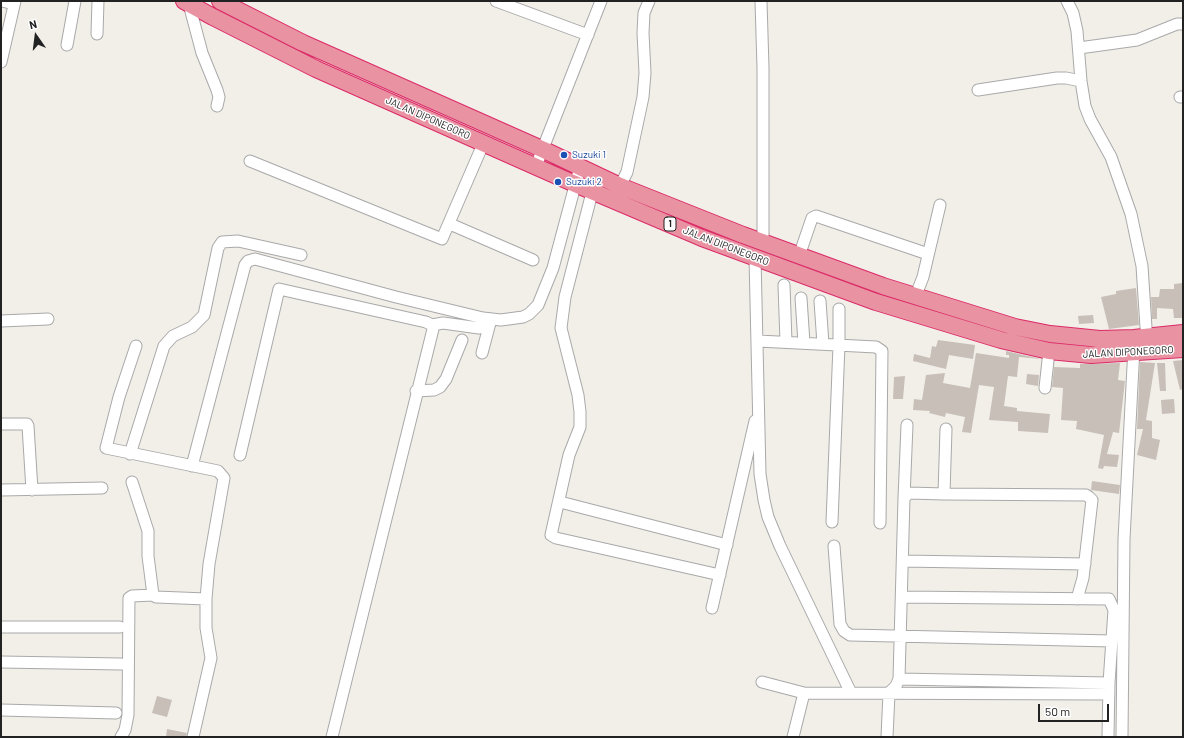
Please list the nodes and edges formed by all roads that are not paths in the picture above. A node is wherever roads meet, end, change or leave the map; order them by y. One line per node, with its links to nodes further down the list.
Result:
1 (2, 1): 11 (street)
2 (75, 1): 15 (street)
3 (98, 1): 13 (street)
4 (220, 1): 22 (highway, JALAN DIPONEGORO / 1)
5 (496, 1): 14 (street)
6 (601, 1): 14 (street)
7 (649, 1): 28 (street)
8 (761, 1): 32 (street)
9 (1067, 1): 16 (street)
10 (186, 2): 20 (street); 21 (highway, JALAN DIPONEGORO / 1)
11 (14, 3): 17 (street)
12 (1183, 24): 16 (street)
13 (96, 34)
14 (588, 35): 22 (street)
15 (67, 45)
16 (1079, 48): 18 (street)
17 (1, 62)
18 (1081, 81): 19 (street); 56 (street)
19 (978, 90)
20 (217, 106)
21 (484, 142): 24 (highway, JALAN DIPONEGORO / 1); 31 (street)
22 (544, 150): 24 (street); 25 (highway, JALAN DIPONEGORO / 1)
23 (250, 161): 31 (street)
24 (536, 166): 27 (highway, JALAN DIPONEGORO / 1)
25 (580, 167): 26 (highway, JALAN DIPONEGORO / 1); 27 (street)
26 (598, 176): 28 (highway, JALAN DIPONEGORO / 1); 29 (street)
27 (575, 184): 29 (highway, JALAN DIPONEGORO / 1); 45 (street)
28 (620, 186): 32 (highway, JALAN DIPONEGORO / 1)
29 (592, 191): 36 (highway, JALAN DIPONEGORO / 1); 76 (street)
30 (940, 205): 33 (street)
31 (450, 224): 37 (street)
32 (763, 242): 35 (highway, JALAN DIPONEGORO / 1)
33 (928, 254): 35 (street); 40 (street)
34 (301, 255): 67 (street)
35 (799, 256): 39 (highway, JALAN DIPONEGORO / 1)
36 (755, 258): 43 (highway, JALAN DIPONEGORO / 1); 51 (street)
37 (533, 260)
38 (784, 284): 52 (street)
39 (883, 286): 40 (highway, JALAN DIPONEGORO / 1); 43 (highway)
40 (916, 295): 56 (highway, JALAN DIPONEGORO / 1)
41 (801, 298): 53 (street)
42 (820, 301): 54 (street)
43 (876, 302): 59 (highway, JALAN DIPONEGORO / 1)
44 (839, 309): 55 (street)
45 (487, 318): 48 (street); 60 (street); 69 (street)
46 (48, 319): 47 (street)
47 (1, 321)
48 (432, 325): 62 (street); 68 (street)
49 (1183, 333): 56 (highway, JALAN DIPONEGORO / 1)
50 (462, 340): 62 (street)
51 (758, 341): 52 (street); 63 (street)
52 (786, 342): 53 (street)
53 (804, 343): 54 (street)
54 (823, 344): 55 (street)
55 (840, 345): 77 (street); 78 (street)
56 (1141, 345): 58 (highway, JALAN DIPONEGORO / 1); 59 (highway, JALAN DIPONEGORO / 1); 110 (street)
57 (136, 346): 67 (street)
58 (1183, 349)
59 (1049, 350): 61 (street)
60 (482, 353)
61 (1044, 388)
62 (416, 391): 106 (street)
63 (759, 404): 79 (street); 99 (street)
64 (1, 424): 73 (street)
65 (907, 425): 75 (street)
66 (946, 429): 74 (street)
67 (130, 454): 69 (street)
68 (240, 455)
69 (192, 466): 86 (street)
70 (132, 482): 84 (street)
71 (102, 488): 73 (street)
72 (1, 490): 73 (street)
73 (32, 490)
74 (944, 494): 75 (street); 82 (street)
75 (904, 498): 81 (street)
76 (560, 502): 79 (street); 83 (street)
77 (832, 522)
78 (880, 523)
79 (727, 545): 83 (street)
80 (834, 546): 91 (street)
81 (902, 561): 82 (street); 85 (street)
82 (1085, 564): 87 (street)
83 (720, 576): 88 (street)
84 (153, 595): 86 (street); 104 (street)
85 (902, 597): 87 (street); 91 (street)
86 (206, 599): 105 (street)
87 (1077, 599): 92 (street)
88 (712, 608)
89 (1, 626): 90 (street)
90 (120, 627)
91 (901, 637): 92 (street); 95 (street)
92 (1112, 641): 97 (street)
93 (1, 662): 94 (street)
94 (121, 664)
95 (899, 679): 97 (street); 100 (street)
96 (762, 682): 98 (street)
97 (1109, 683): 101 (street)
98 (804, 693): 99 (street); 107 (street)
99 (851, 693): 100 (street)
100 (889, 693): 101 (street); 108 (street)
101 (1109, 694): 109 (street)
102 (1, 710): 103 (street)
103 (116, 713)
104 (121, 737)
105 (193, 737)
106 (332, 737)
107 (793, 737)
108 (887, 737)
109 (1108, 737)
110 (1122, 737)

